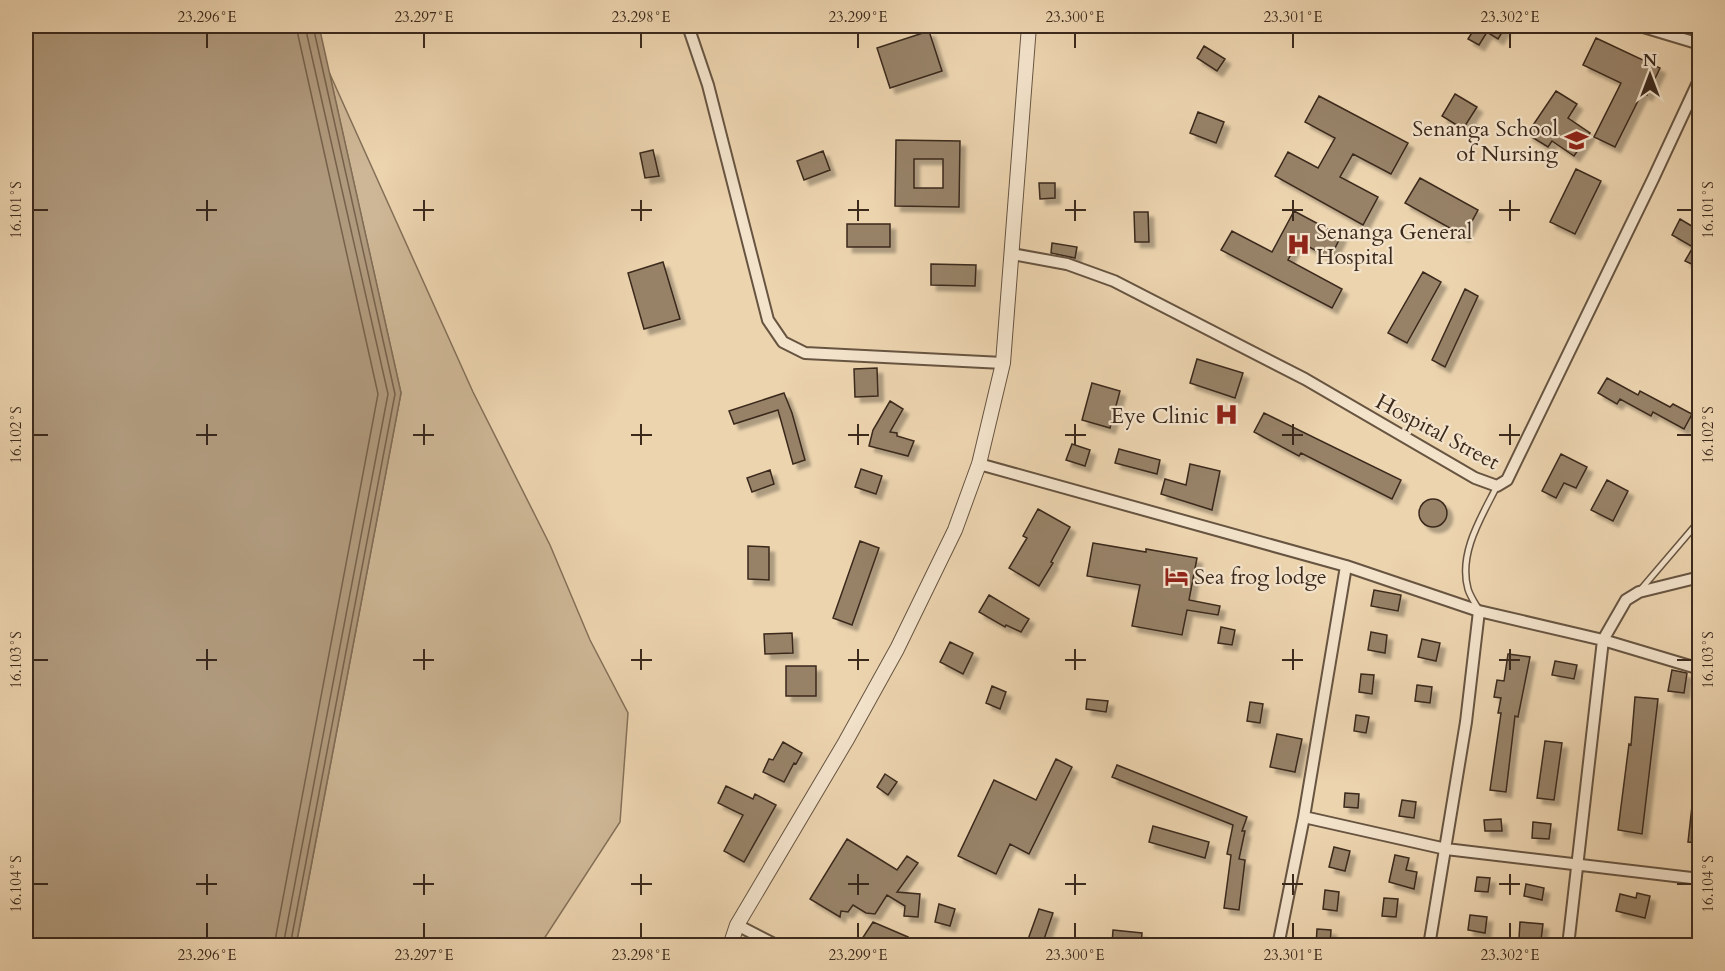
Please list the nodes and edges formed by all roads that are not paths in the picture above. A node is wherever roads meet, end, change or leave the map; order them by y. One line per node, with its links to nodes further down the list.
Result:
1 (688, 26): 7 (street)
2 (1029, 26): 6 (street)
3 (1640, 26): 4 (street)
4 (1700, 44)
5 (1700, 78): 9 (street, Hospital Street)
6 (1012, 254): 7 (street); 9 (street, Hospital Street)
7 (1003, 363): 8 (street)
8 (979, 464): 11 (street); 21 (street)
9 (1497, 486): 14 (lane)
10 (1700, 520): 13 (lane)
11 (1346, 566): 14 (street); 17 (street)
12 (1700, 577): 13 (street)
13 (1639, 592): 15 (street)
14 (1479, 611): 15 (street); 18 (street)
15 (1603, 640): 16 (street); 19 (street)
16 (1700, 669)
17 (1304, 817): 18 (street); 24 (street)
18 (1446, 849): 19 (street); 25 (street)
19 (1579, 864): 20 (street); 26 (street)
20 (1700, 879)
21 (737, 925): 22 (street); 23 (street)
22 (730, 945)
23 (778, 945)
24 (1278, 945)
25 (1429, 945)
26 (1568, 945)

